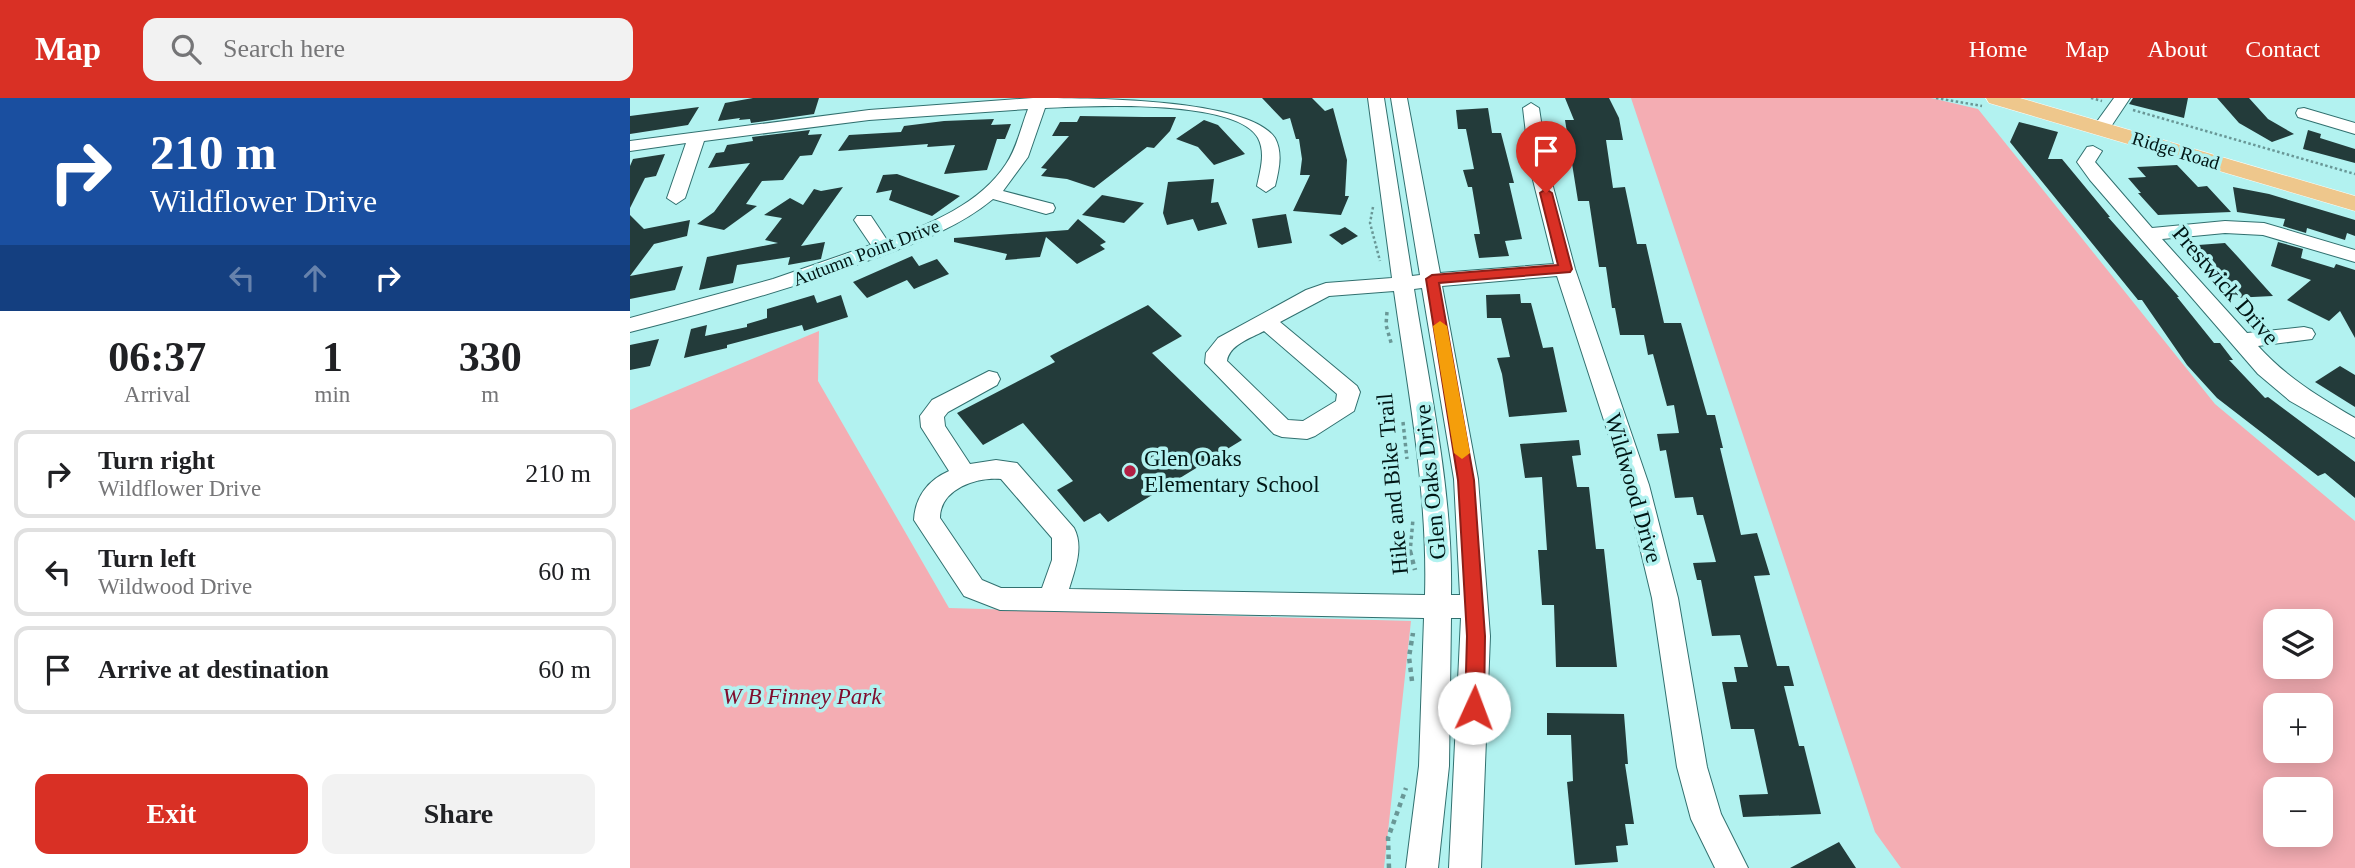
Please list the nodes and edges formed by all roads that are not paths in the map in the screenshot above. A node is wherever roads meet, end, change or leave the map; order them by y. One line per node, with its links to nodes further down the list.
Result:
1 (1376, 98): 25 (street, Glen Oaks Drive)
2 (1399, 98): 24 (street, Glen Oaks Drive)
3 (1997, 98): 7 (main road, Ridge Road)
4 (2070, 98): 7 (main road, Ridge Road)
5 (1040, 100): 11 (street); 14 (street); 15 (street, Autumn Point Drive)
6 (1531, 108): 23 (street, Wildwood Drive)
7 (2114, 110): 9 (main road, Ridge Road); 17 (main road, Ridge Road)
8 (2304, 113): 10 (street)
9 (2141, 117)
10 (2355, 128)
11 (697, 136): 12 (street); 16 (street)
12 (630, 146)
13 (2093, 151): 20 (street, Prestwick Drive)
14 (1266, 186)
15 (990, 193): 18 (street); 21 (street, Autumn Point Drive)
16 (676, 198)
17 (2355, 204)
18 (1046, 208)
19 (864, 220): 21 (street)
20 (2149, 234): 22 (street); 29 (street, Prestwick Drive)
21 (883, 248): 27 (street, Autumn Point Drive)
22 (2355, 256)
23 (1565, 269): 24 (street); 38 (street, Wildwood Drive)
24 (1432, 279): 25 (street); 35 (street, Glen Oaks Drive)
25 (1403, 282): 26 (street); 34 (street, Glen Oaks Drive)
26 (1265, 321): 26 (street)
27 (630, 325)
28 (2304, 334): 29 (street)
29 (2241, 341): 31 (street, Prestwick Drive)
30 (989, 379): 32 (street)
31 (2355, 429)
32 (965, 475): 33 (street); 33 (street)
33 (1052, 600): 34 (street)
34 (1425, 601): 35 (street); 36 (street, Glen Oaks Drive)
35 (1475, 607): 37 (street, Glen Oaks Drive)
36 (1422, 868)
37 (1465, 868)
38 (1732, 868)

